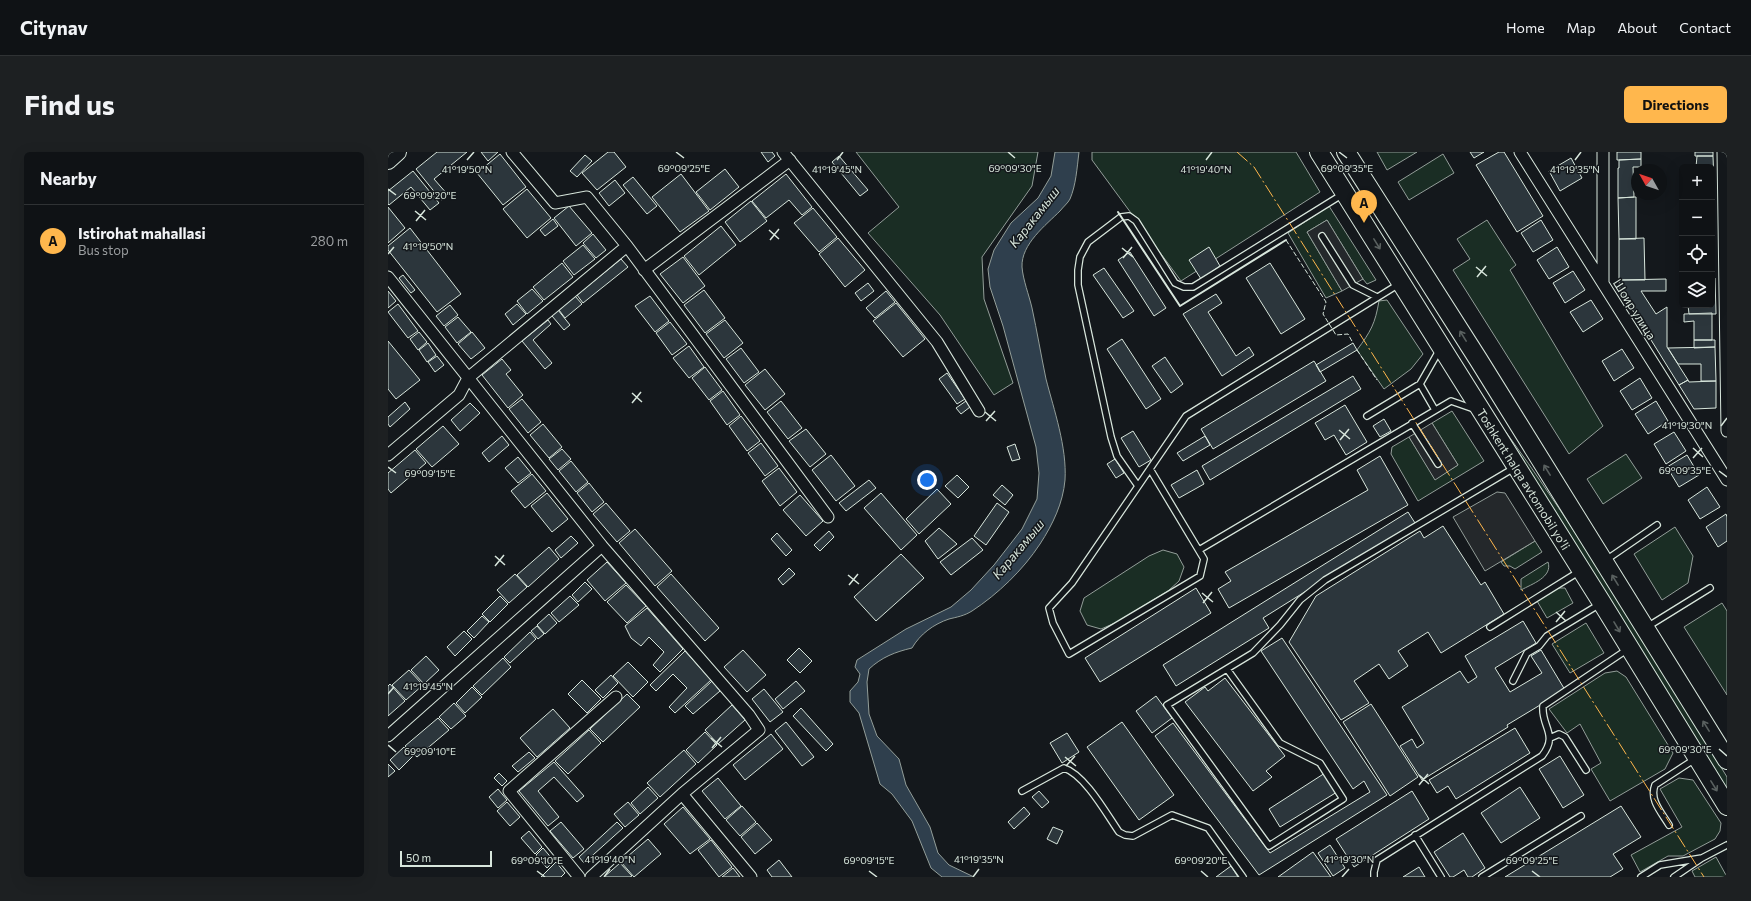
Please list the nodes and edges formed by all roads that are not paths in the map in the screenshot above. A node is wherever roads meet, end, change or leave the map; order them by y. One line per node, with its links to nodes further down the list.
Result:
1 (398, 152): 9 (main road)
2 (512, 152): 12 (street)
3 (1319, 152): 10 (highway, Toshkent halqa avtomobil yo'li)
4 (1346, 152): 19 (highway, Toshkent halqa avtomobil yo'li, one-way to 4)
5 (1520, 152): 15 (street, Шоир улица)
6 (1603, 152): 15 (street)
7 (1723, 152): 28 (street)
8 (786, 156): 13 (street); 24 (street)
9 (388, 161)
10 (1345, 193): 16 (highway, Toshkent halqa avtomobil yo'li, one-way to 16); 34 (lane)
11 (1322, 236): 17 (lane)
12 (627, 246): 13 (street); 21 (street)
13 (644, 270): 35 (street)
14 (388, 277): 21 (street)
15 (1602, 282): 33 (street, Шоир улица)
16 (1400, 283): 17 (lane); 18 (highway, Toshkent halqa avtomobil yo'li)
17 (1377, 297): 32 (lane)
18 (1441, 347): 20 (highway, Toshkent halqa avtomobil yo'li); 22 (lane)
19 (1478, 359): 20 (highway); 39 (highway, Toshkent halqa avtomobil yo'li, one-way to 19)
20 (1457, 373): 25 (highway, Toshkent halqa avtomobil yo'li)
21 (468, 378): 29 (street); 37 (street)
22 (1420, 384): 23 (lane); 26 (lane)
23 (1436, 410): 25 (lane); 27 (lane)
24 (979, 411)
25 (1482, 412): 31 (highway, Toshkent halqa avtomobil yo'li)
26 (1368, 416)
27 (1412, 424): 30 (lane); 38 (lane)
28 (1727, 431)
29 (388, 455)
30 (1438, 464)
31 (1516, 467): 40 (highway, Toshkent halqa avtomobil yo'li); 46 (lane)
32 (1150, 469): 34 (lane); 38 (lane)
33 (1727, 480)
34 (1138, 486): 38 (lane)
35 (828, 518)
36 (1657, 525): 39 (lane)
37 (602, 546): 49 (street); 55 (street)
38 (1199, 550)
39 (1604, 562): 44 (highway, Toshkent halqa avtomobil yo'li, one-way to 39)
40 (1582, 570): 42 (highway, Toshkent halqa avtomobil yo'li); 43 (lane)
41 (1710, 588): 44 (lane)
42 (1602, 603): 45 (highway, Toshkent halqa avtomobil yo'li, one-way to 45); 47 (lane)
43 (1490, 627)
44 (1645, 628): 52 (highway, Toshkent halqa avtomobil yo'li, one-way to 44)
45 (1629, 648): 50 (lane); 51 (highway, Toshkent halqa avtomobil yo'li)
46 (1227, 669): 46 (lane)
47 (1513, 680)
48 (616, 697): 62 (street)
49 (388, 736)
50 (1550, 738): 53 (lane); 59 (lane)
51 (1697, 758): 56 (highway, Toshkent halqa avtomobil yo'li, one-way to 56); 58 (lane)
52 (1727, 760)
53 (1586, 770)
54 (1022, 792): 65 (lane)
55 (682, 794): 63 (street); 64 (street)
56 (1727, 806)
57 (1581, 816): 68 (lane)
58 (1669, 825)
59 (1416, 836): 66 (lane); 67 (lane)
60 (1727, 845): 61 (lane)
61 (1702, 858): 69 (lane); 70 (lane)
62 (579, 877)
63 (591, 877)
64 (752, 877)
65 (1243, 877)
66 (1374, 877)
67 (1441, 877)
68 (1482, 877)
69 (1641, 877)
70 (1674, 877)

